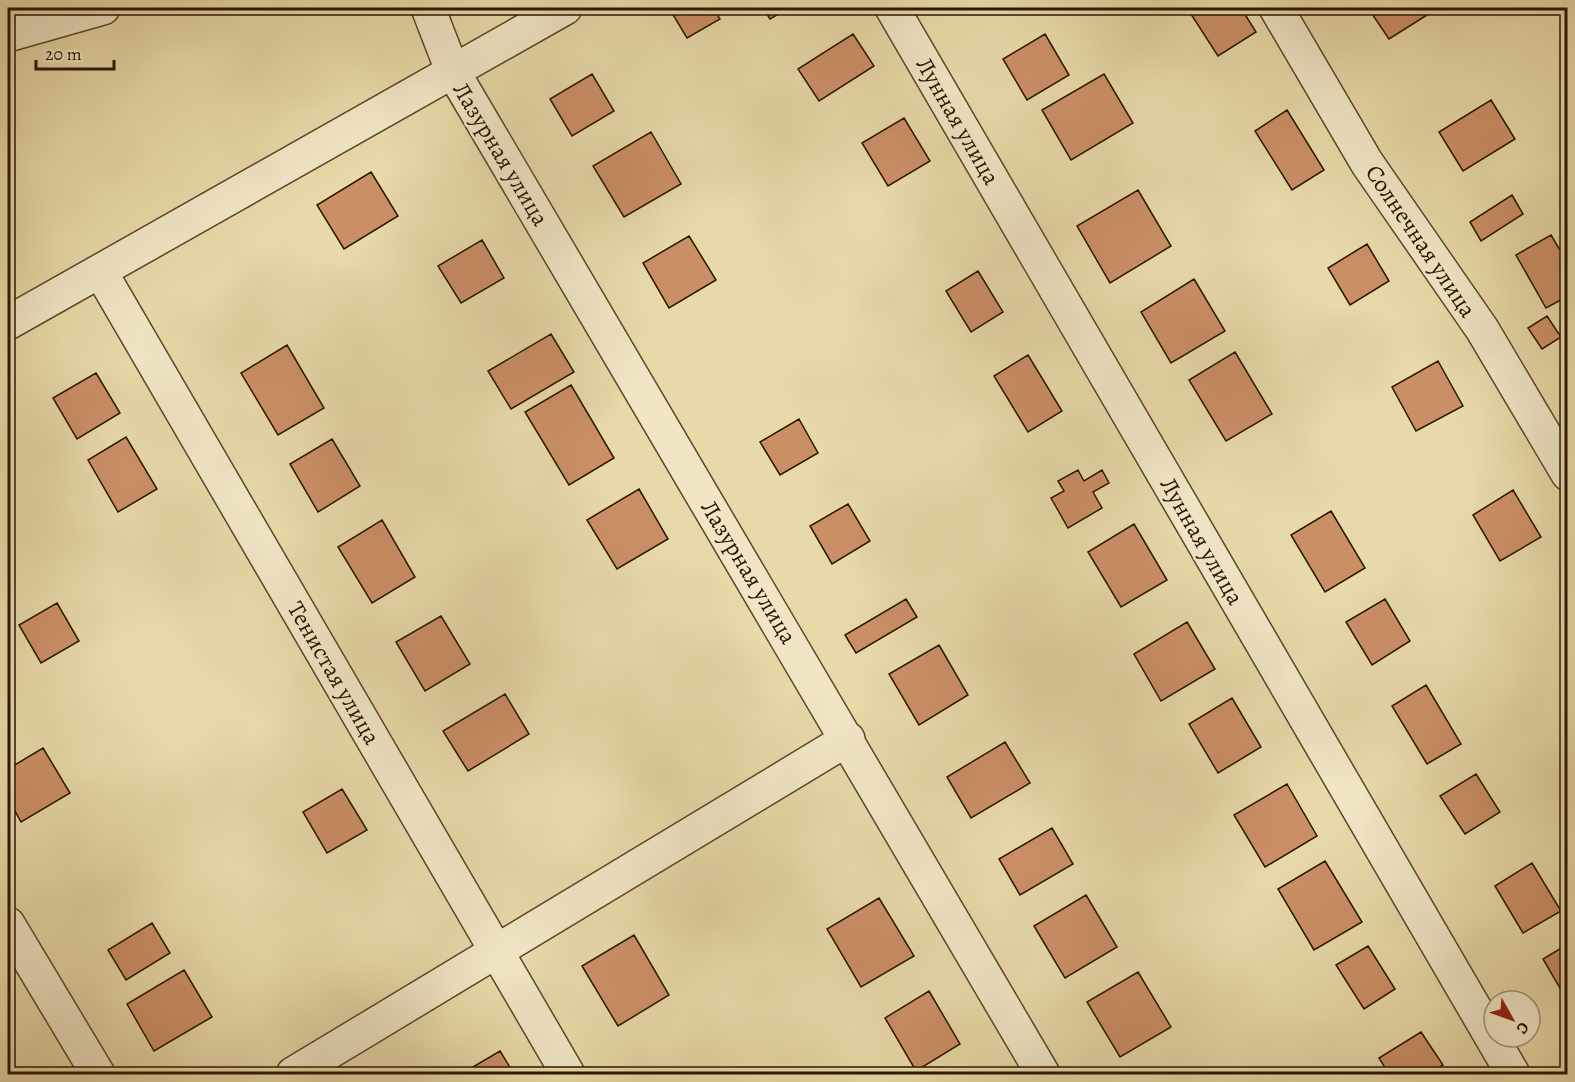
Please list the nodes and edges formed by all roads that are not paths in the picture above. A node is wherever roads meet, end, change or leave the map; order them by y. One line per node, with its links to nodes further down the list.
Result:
1 (103, 8): 6 (street)
2 (428, 8): 7 (street, Лазурная улица)
3 (565, 8): 7 (street)
4 (892, 8): 18 (street, Лунная улица)
5 (1276, 8): 10 (street, Солнечная улица)
6 (8, 35)
7 (452, 70): 8 (street); 11 (street, Лазурная улица)
8 (100, 272): 9 (street); 13 (street, Тенистая улица)
9 (8, 322)
10 (1568, 474)
11 (848, 740): 13 (street); 17 (street, Лазурная улица)
12 (8, 924): 14 (street)
13 (496, 951): 15 (street); 16 (street, Тенистая улица)
14 (98, 1074)
15 (293, 1074)
16 (568, 1074)
17 (1043, 1074)
18 (1513, 1074)

